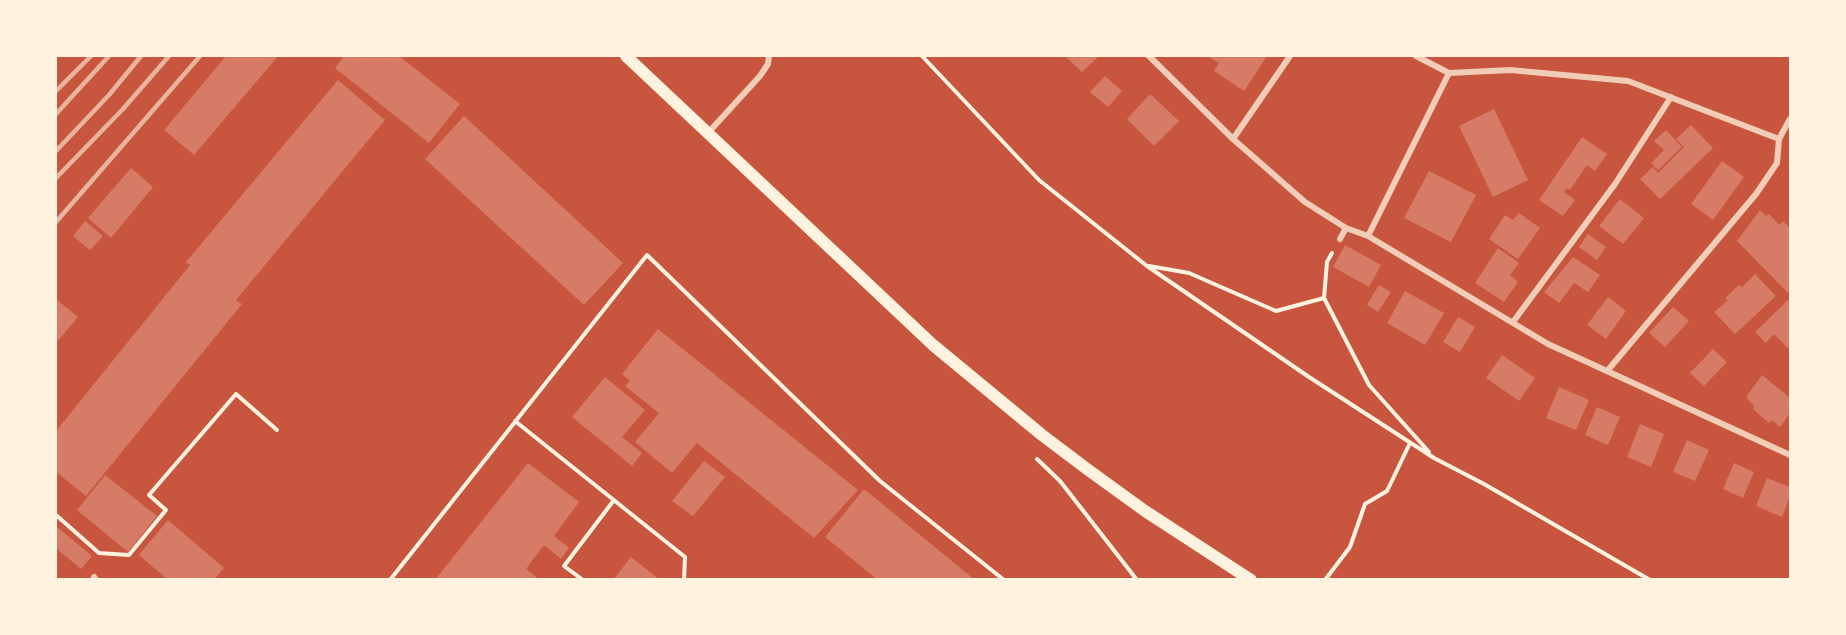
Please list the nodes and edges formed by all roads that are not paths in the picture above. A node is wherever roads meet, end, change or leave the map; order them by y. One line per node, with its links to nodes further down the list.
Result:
1 (626, 56): 9 (main road)
2 (769, 56): 9 (street)
3 (1149, 56): 10 (street)
4 (1290, 56): 10 (street)
5 (1416, 56): 6 (street)
6 (1449, 73): 7 (street); 13 (street)
7 (1671, 97): 11 (street); 15 (street)
8 (1791, 119): 11 (street)
9 (707, 134): 18 (main road)
10 (1233, 139): 12 (street)
11 (1779, 139): 16 (street)
12 (1346, 228): 13 (street); 14 (street)
13 (1368, 236): 15 (street)
14 (1340, 239)
15 (1513, 322): 16 (street)
16 (1608, 370): 17 (street)
17 (1791, 455)
18 (1251, 579)

